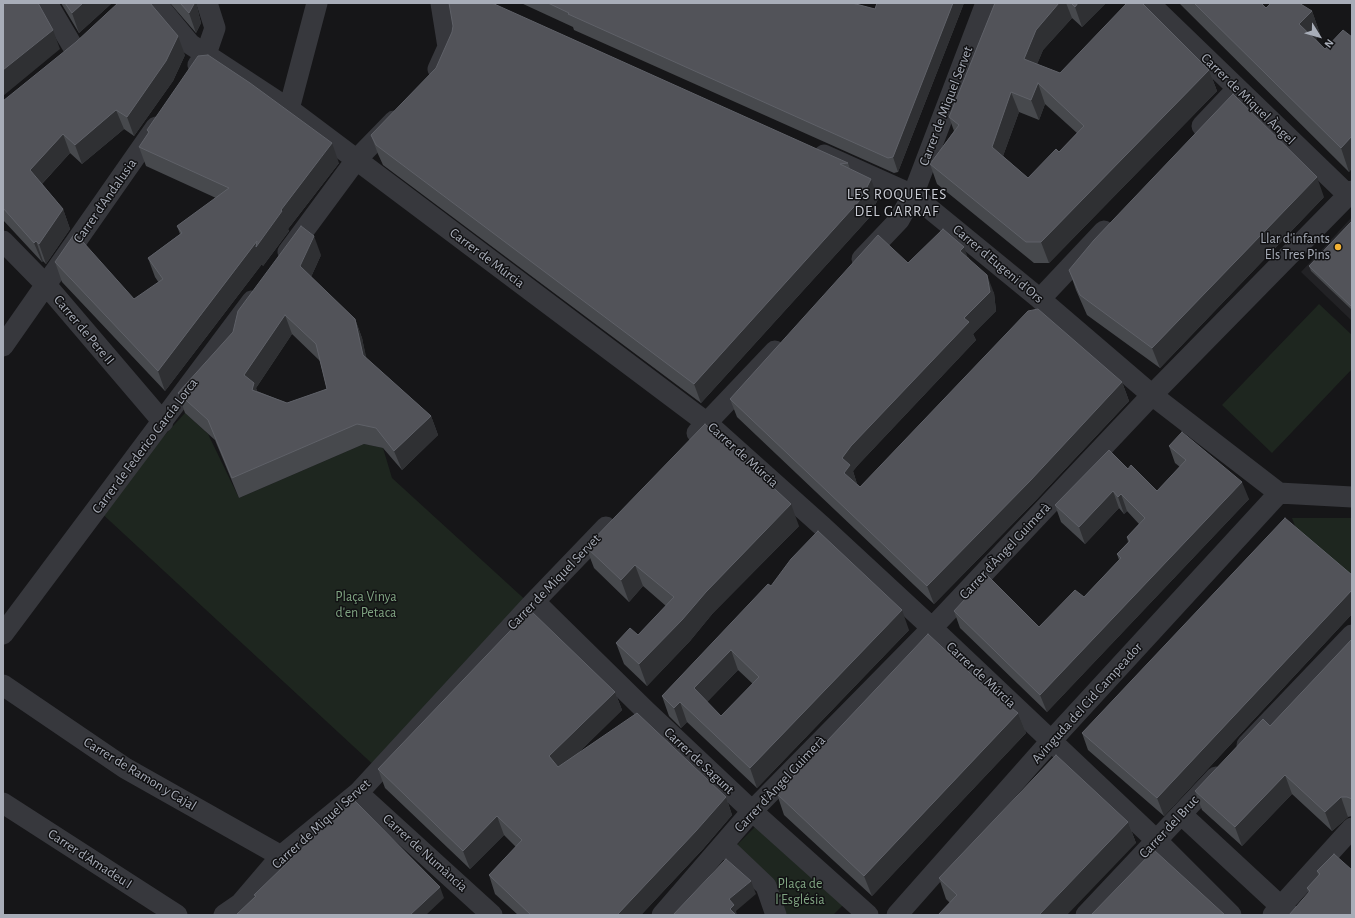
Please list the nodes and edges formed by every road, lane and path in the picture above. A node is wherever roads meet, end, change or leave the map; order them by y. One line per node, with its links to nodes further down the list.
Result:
1 (47, 3): 10 (street)
2 (156, 3): 11 (street, Carrer de Múrcia)
3 (207, 3): 11 (street)
4 (317, 3): 15 (street)
5 (441, 3): 13 (street)
6 (986, 3): 9 (street, Carrer de Miquel Servet)
7 (998, 3): 9 (street, Carrer de Miquel Servet)
8 (1149, 3): 14 (street, Carrer de Miquel Àngel)
9 (977, 26): 22 (street, Carrer de Miquel Servet)
10 (93, 36)
11 (206, 54): 12 (street); 15 (street, Carrer de Múrcia)
12 (188, 80)
13 (427, 88)
14 (1237, 89): 18 (street); 21 (street, Carrer de Miquel Àngel)
15 (289, 109): 20 (street, Carrer de Múrcia)
16 (405, 110): 20 (street)
17 (166, 112): 27 (street, Carrer d'Andalusia)
18 (1189, 140)
19 (804, 146): 22 (street, Carrer d'Eugeni d'Ors)
20 (356, 160): 25 (street); 34 (street, Carrer de Múrcia)
21 (1350, 193): 32 (street, Carrer d'Àngel Guimerà)
22 (913, 195): 26 (street, Carrer de Miquel Servet); 29 (street, Carrer d'Eugeni d'Ors)
23 (1115, 220): 29 (street)
24 (3, 241): 27 (street, Carrer de Pere II)
25 (276, 268)
26 (849, 272)
27 (46, 286): 31 (street, Carrer d'Andalusia); 33 (street, Carrer de Pere II)
28 (262, 288): 33 (street, Carrer de Federico García Lorca)
29 (1040, 299): 32 (street, Carrer d'Eugeni d'Ors)
30 (789, 336): 34 (street)
31 (3, 346)
32 (1152, 395): 36 (street, Carrer d'Eugeni d'Ors); 40 (street, Carrer d'Àngel Guimerà)
33 (163, 422): 41 (street, Carrer de Federico García Lorca)
34 (707, 422): 35 (street); 40 (street, Carrer de Múrcia)
35 (685, 445)
36 (1279, 493): 37 (street); 44 (street, Avinguda del Cid Campeador)
37 (1352, 497)
38 (620, 513): 39 (street, Carrer de Miquel Servet)
39 (535, 602): 45 (street, Carrer de Miquel Servet); 47 (street, Carrer de Sagunt)
40 (932, 628): 44 (street, Carrer de Múrcia); 47 (street, Carrer d'Àngel Guimerà)
41 (3, 634)
42 (1352, 635): 48 (street, Carrer del Bruc)
43 (3, 685): 52 (street, Carrer de Ramon y Cajal)
44 (1051, 741): 50 (street, Carrer de Múrcia); 60 (street, Avinguda del Cid Campeador)
45 (358, 792): 52 (street, Carrer de Miquel Servet); 56 (street, Carrer de Numància)
46 (3, 803): 55 (street, Carrer d'Amadeu I)
47 (752, 811): 51 (street, Carrer d'Àngel Guimerà); 59 (street, Carrer de Sagunt)
48 (1181, 814): 50 (street, Carrer del Bruc); 54 (street)
49 (1352, 828): 54 (street)
50 (1156, 840): 61 (street, Carrer del Bruc); 62 (street, Carrer de Múrcia)
51 (724, 846): 57 (street, Carrer d'Àngel Guimerà); 58 (street)
52 (281, 856): 53 (street, Carrer de Miquel Servet)
53 (238, 912)
54 (1281, 912)
55 (177, 915)
56 (492, 915)
57 (662, 915)
58 (776, 915)
59 (868, 915)
60 (897, 915)
61 (1086, 915)
62 (1232, 915)

